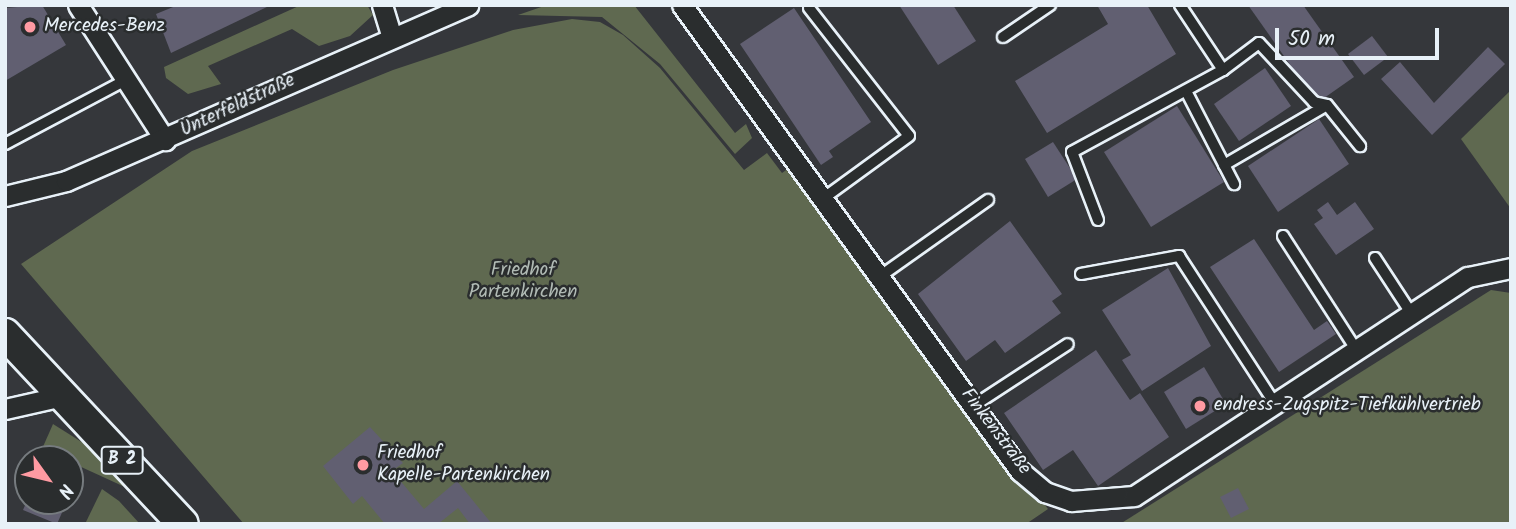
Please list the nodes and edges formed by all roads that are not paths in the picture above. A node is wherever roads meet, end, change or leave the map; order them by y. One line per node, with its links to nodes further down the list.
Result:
1 (78, 5): 11 (street)
2 (382, 5): 8 (street)
3 (468, 5): 8 (street, Unterfeldstraße)
4 (682, 5): 21 (street, Finkenstraße)
5 (1050, 5): 9 (lane)
6 (1180, 5): 10 (lane)
7 (809, 8): 21 (lane)
8 (391, 34): 14 (street, Unterfeldstraße)
9 (1003, 37)
10 (1223, 70): 12 (lane); 13 (lane)
11 (126, 80): 14 (street); 15 (lane)
12 (1186, 90): 17 (lane); 22 (lane)
13 (1327, 105): 16 (lane); 17 (lane)
14 (165, 140): 19 (street, Unterfeldstraße)
15 (5, 144)
16 (1360, 146)
17 (1224, 165): 18 (lane)
18 (1234, 184)
19 (5, 195)
20 (988, 200): 27 (lane)
21 (820, 201): 27 (street, Finkenstraße)
22 (1098, 220)
23 (1283, 236): 31 (lane)
24 (1375, 258): 28 (lane)
25 (1511, 268): 28 (street, Finkenstraße)
26 (1081, 274): 33 (lane)
27 (882, 275): 34 (street, Finkenstraße)
28 (1413, 316): 31 (street, Finkenstraße)
29 (5, 334): 32 (main road, B 2)
30 (1068, 344): 34 (lane)
31 (1357, 352): 33 (street, Finkenstraße)
32 (62, 396): 35 (street); 36 (main road, B 2)
33 (1275, 404): 34 (street, Finkenstraße)
34 (973, 405)
35 (5, 409)
36 (183, 524)

